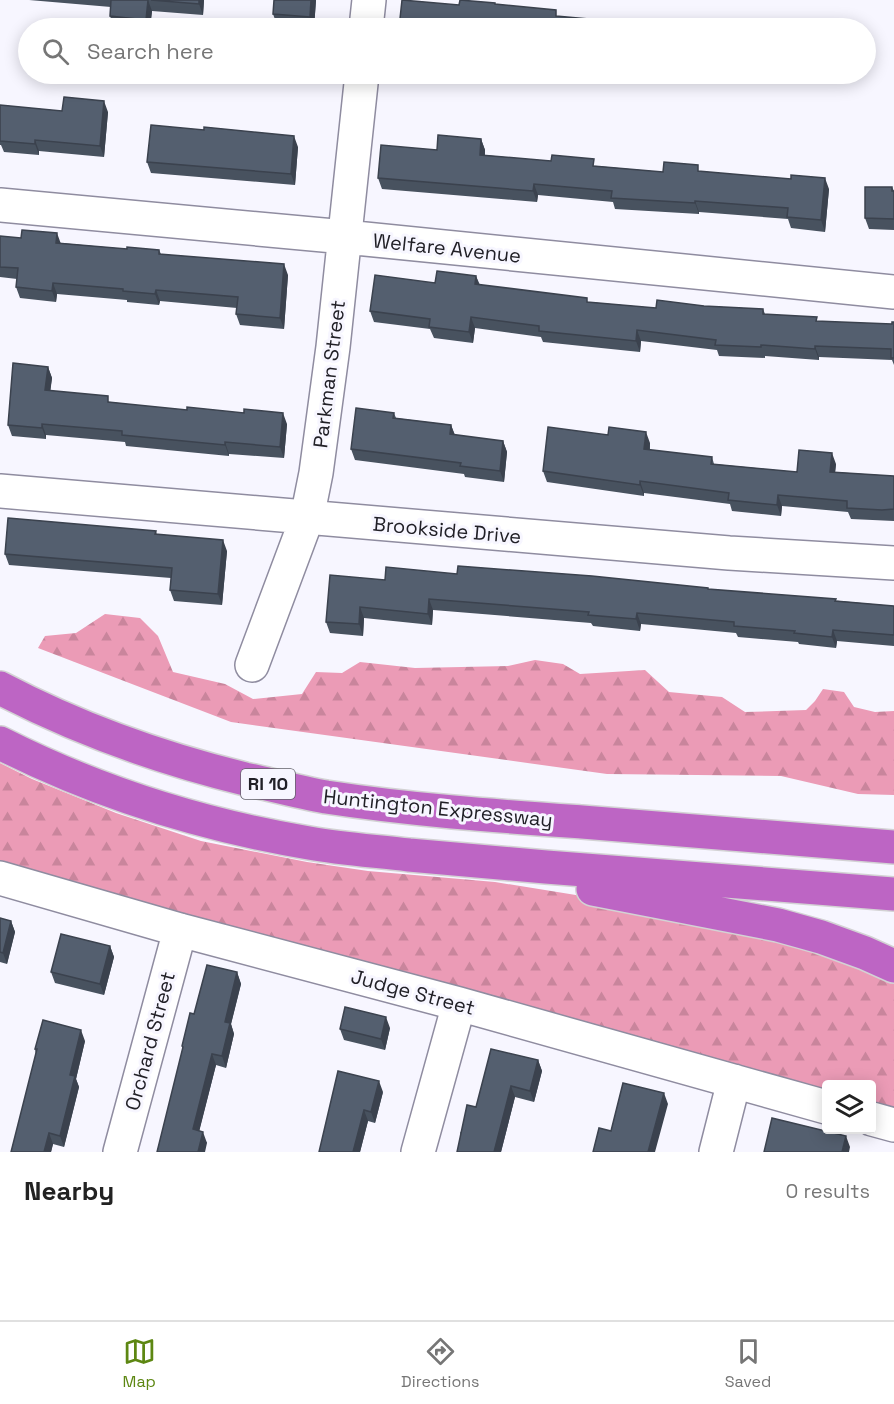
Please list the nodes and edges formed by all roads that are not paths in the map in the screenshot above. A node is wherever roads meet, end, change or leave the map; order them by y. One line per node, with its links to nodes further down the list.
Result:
1 (369, 0): 2 (street)
2 (367, 18)
3 (361, 84): 5 (street, Parkman Street)
4 (0, 205): 5 (street, Welfare Avenue)
5 (345, 237): 6 (street, Welfare Avenue); 8 (street, Parkman Street)
6 (894, 292)
7 (0, 492): 8 (street, Brookside Drive)
8 (307, 518): 9 (street, Brookside Drive); 10 (street, Parkman Street)
9 (894, 563)
10 (252, 665)
11 (0, 688): 13 (highway, Huntington Expressway / RI 10)
12 (0, 743): 16 (highway)
13 (551, 820): 14 (highway); 15 (highway, Huntington Expressway / RI 10)
14 (894, 824)
15 (894, 847)
16 (402, 854): 18 (highway); 20 (highway)
17 (0, 878): 19 (street, Judge Street)
18 (894, 894)
19 (180, 930): 21 (street, Judge Street); 26 (street, Orchard Street)
20 (894, 966)
21 (459, 1004): 22 (street, Judge Street); 27 (street)
22 (734, 1081): 23 (street, Judge Street); 28 (street)
23 (822, 1106)
24 (876, 1120): 25 (street)
25 (894, 1125)
26 (120, 1152)
27 (418, 1152)
28 (716, 1152)

